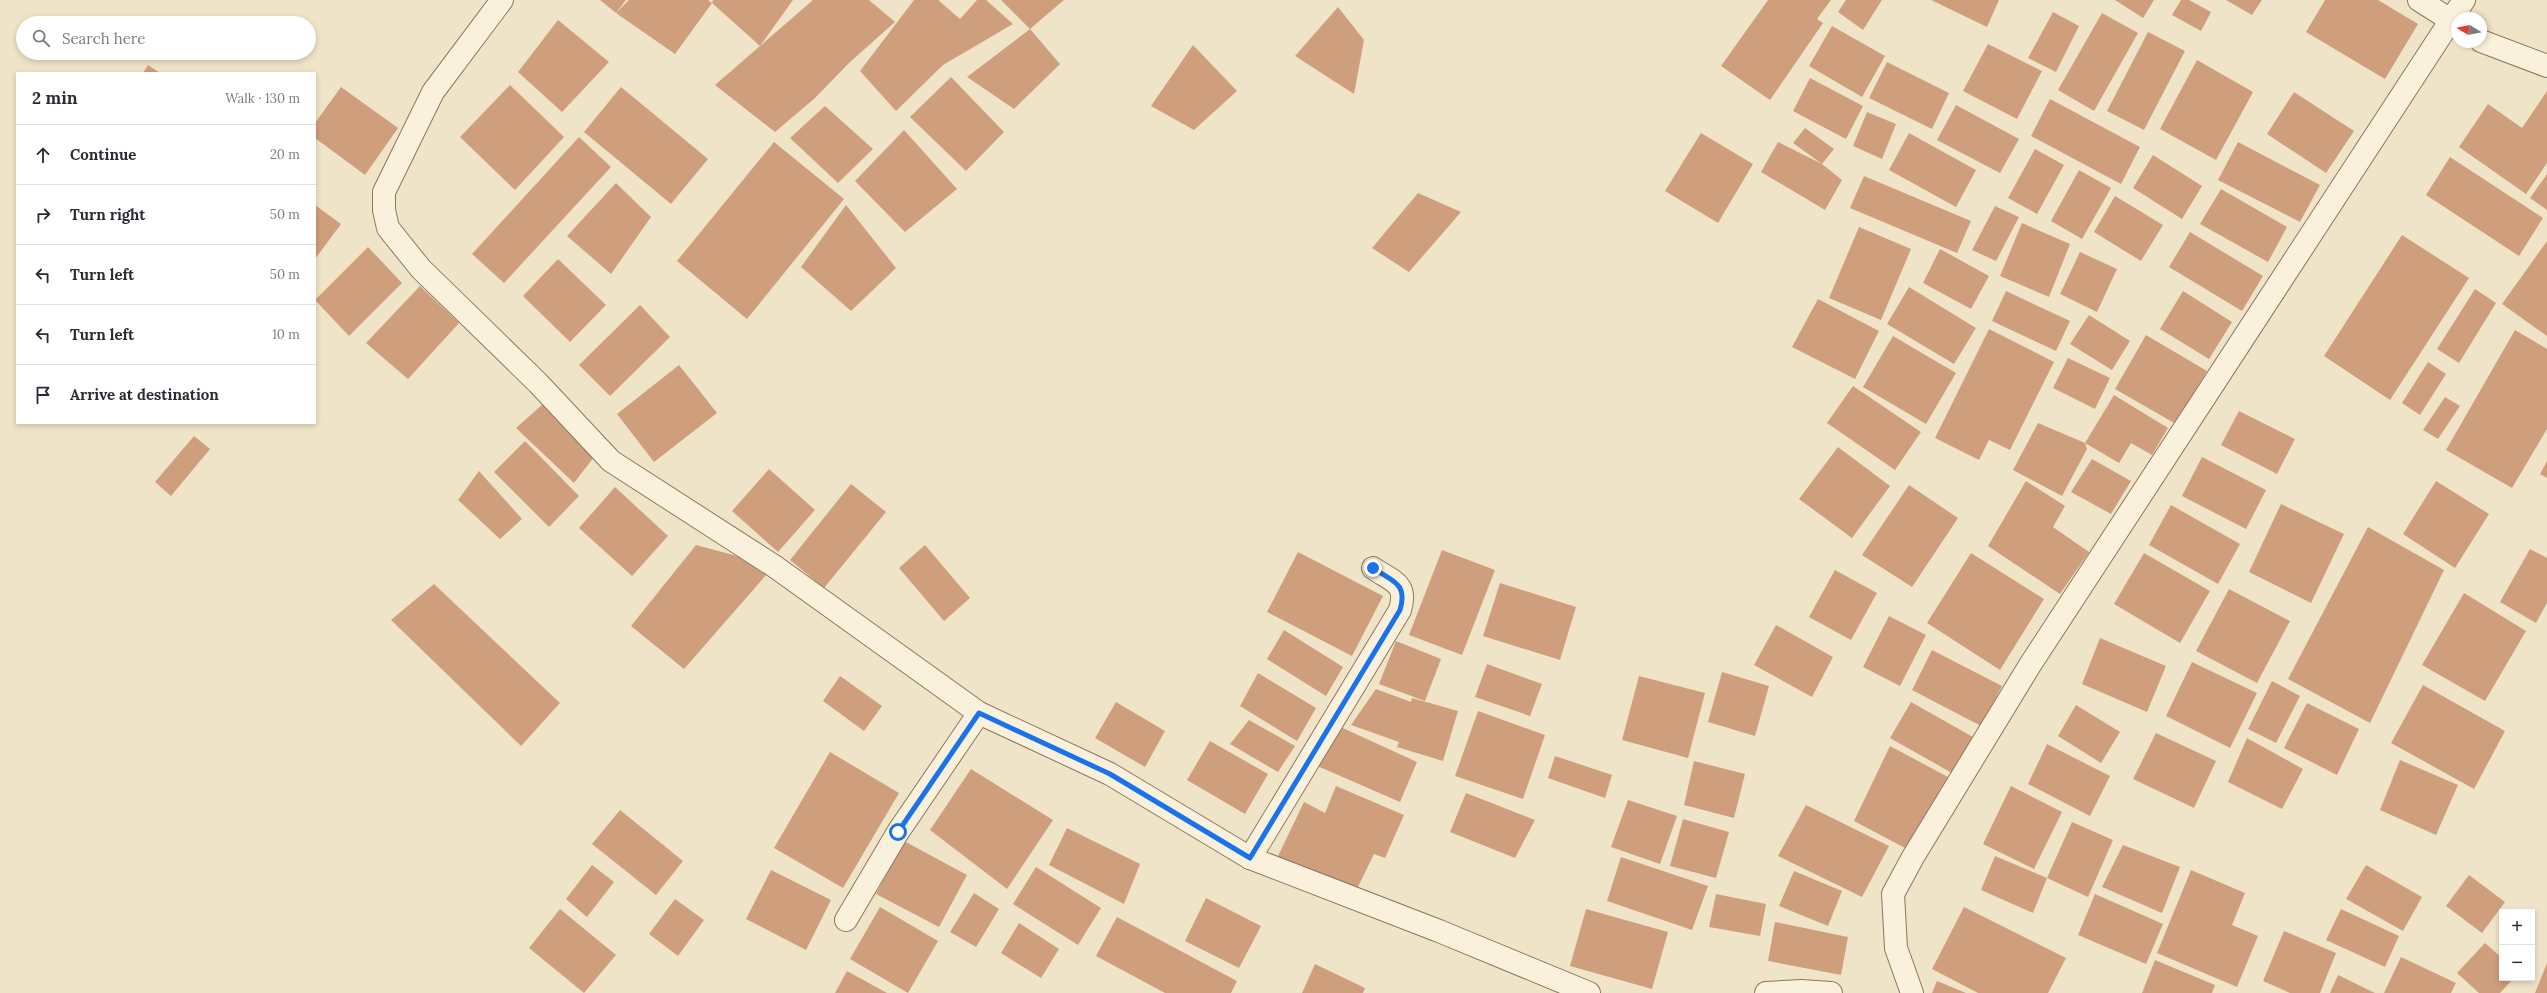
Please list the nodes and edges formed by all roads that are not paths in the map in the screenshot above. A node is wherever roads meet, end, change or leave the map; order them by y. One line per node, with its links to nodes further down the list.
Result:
1 (502, 0): 10 (street)
2 (2419, 0): 5 (street)
3 (2464, 0): 4 (street)
4 (2458, 12)
5 (2451, 19)
6 (2451, 26): 16 (street)
7 (2487, 43): 8 (street)
8 (2547, 66)
9 (1373, 568): 11 (street)
10 (979, 713): 11 (street); 12 (street)
11 (1250, 858): 13 (street)
12 (846, 920)
13 (1589, 993)
14 (1766, 993): 15 (street)
15 (1830, 993)
16 (1912, 993)

